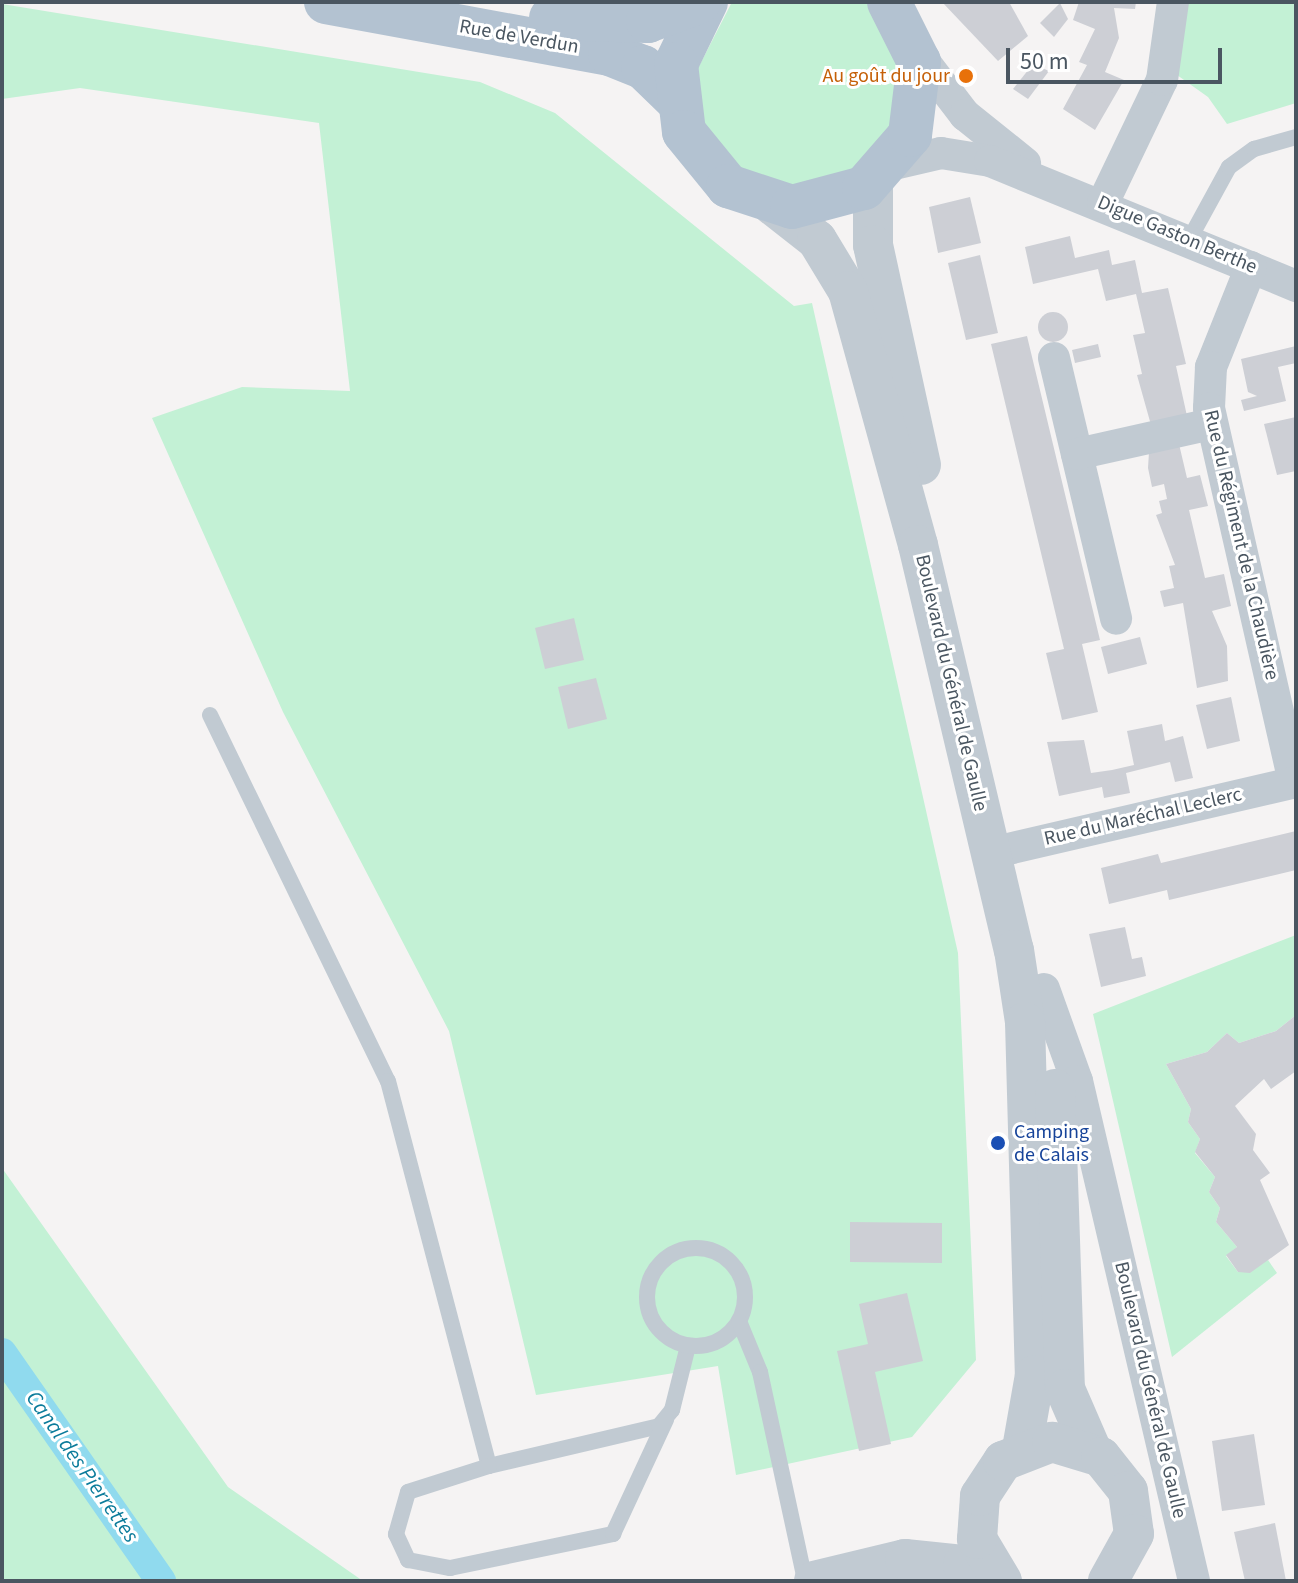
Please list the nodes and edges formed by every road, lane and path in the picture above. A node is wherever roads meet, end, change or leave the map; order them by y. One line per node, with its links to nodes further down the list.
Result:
1 (699, 2): 5 (main road, Rue de Verdun)
2 (706, 2): 7 (main road)
3 (889, 2): 6 (main road)
4 (1173, 2): 11 (street)
5 (341, 3): 7 (main road, Rue de Verdun)
6 (916, 51): 9 (main road); 10 (street, Digue Gaston Berthe)
7 (675, 98): 12 (main road)
8 (1296, 137): 13 (lane)
9 (882, 174): 10 (street, Digue Gaston Berthe); 12 (main road); 22 (street, Boulevard du Général de Gaulle)
10 (1058, 184): 11 (street, Digue Gaston Berthe)
11 (1103, 203): 13 (street, Digue Gaston Berthe)
12 (771, 204): 22 (street, Boulevard du Général de Gaulle)
13 (1189, 240): 14 (street, Digue Gaston Berthe)
14 (1251, 267): 15 (street, Digue Gaston Berthe); 17 (street, Rue du Régiment de la Chaudière)
15 (1296, 286)
16 (1054, 358): 18 (street)
17 (1211, 424): 18 (street); 21 (street, Rue du Régiment de la Chaudière)
18 (1077, 454): 19 (street)
19 (1116, 619)
20 (210, 715): 31 (lane)
21 (1295, 782): 22 (street, Rue du Maréchal Leclerc)
22 (1002, 850): 23 (street, Boulevard du Général de Gaulle); 24 (street, Boulevard du Général de Gaulle)
23 (1044, 989): 24 (street, Boulevard du Général de Gaulle); 25 (street, Boulevard du Général de Gaulle)
24 (1044, 1191): 25 (street); 29 (street, Boulevard du Général de Gaulle); 30 (street, Boulevard du Général de Gaulle)
25 (1105, 1200): 38 (street, Boulevard du Général de Gaulle)
26 (739, 1321): 27 (lane); 27 (lane); 36 (lane)
27 (688, 1346): 28 (lane)
28 (666, 1420): 31 (lane); 31 (lane)
29 (1022, 1449): 30 (street); 32 (street)
30 (1092, 1451): 34 (street)
31 (489, 1466)
32 (977, 1505): 33 (street); 35 (street)
33 (905, 1559): 35 (street); 37 (street)
34 (1116, 1576)
35 (1001, 1580)
36 (805, 1581)
37 (814, 1581)
38 (1194, 1581)

